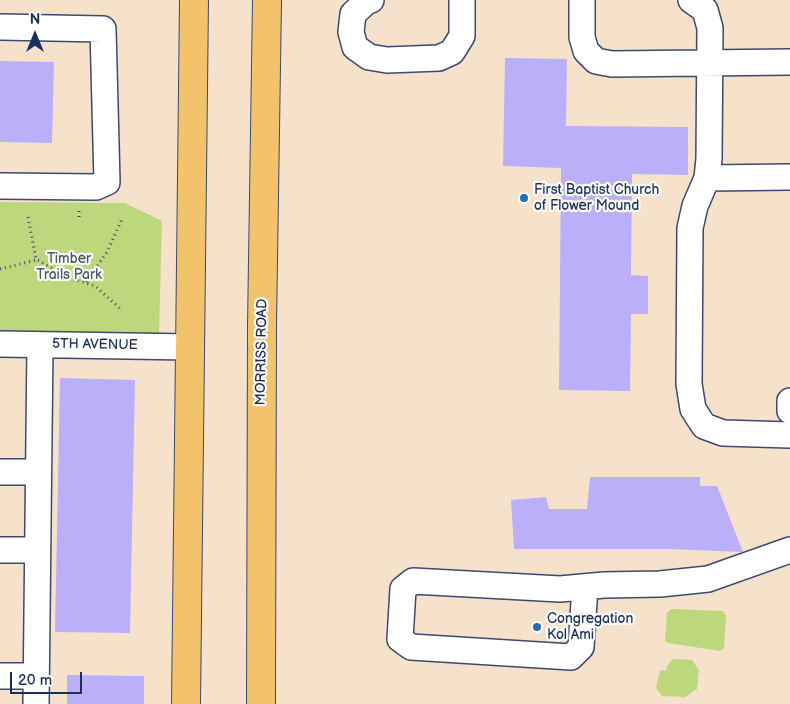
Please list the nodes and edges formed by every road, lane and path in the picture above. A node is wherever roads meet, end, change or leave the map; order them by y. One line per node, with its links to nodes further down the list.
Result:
1 (194, 0): 21 (main road)
2 (267, 0): 35 (main road, MORRISS ROAD)
3 (371, 0): 4 (street)
4 (462, 0)
5 (582, 0): 9 (street)
6 (691, 0): 9 (street)
7 (0, 28): 12 (street)
8 (790, 62): 9 (street)
9 (710, 64): 11 (street)
10 (790, 177): 11 (street)
11 (707, 178): 24 (street)
12 (0, 186)
13 (28, 217): 15 (path)
14 (122, 219): 17 (path)
15 (36, 260): 16 (path); 17 (path)
16 (0, 269)
17 (86, 282): 18 (path)
18 (122, 310)
19 (0, 344): 20 (street, 5TH AVENUE)
20 (40, 345): 21 (street, 5TH AVENUE); 26 (street)
21 (191, 347): 34 (main road)
22 (790, 401): 23 (street)
23 (790, 411)
24 (790, 435)
25 (0, 472): 26 (street)
26 (38, 472): 28 (street)
27 (0, 550): 28 (street)
28 (37, 550): 32 (street)
29 (790, 550): 30 (street)
30 (584, 586): 30 (street)
31 (0, 676): 32 (street)
32 (36, 676): 33 (street)
33 (36, 704)
34 (186, 704)
35 (261, 704)

